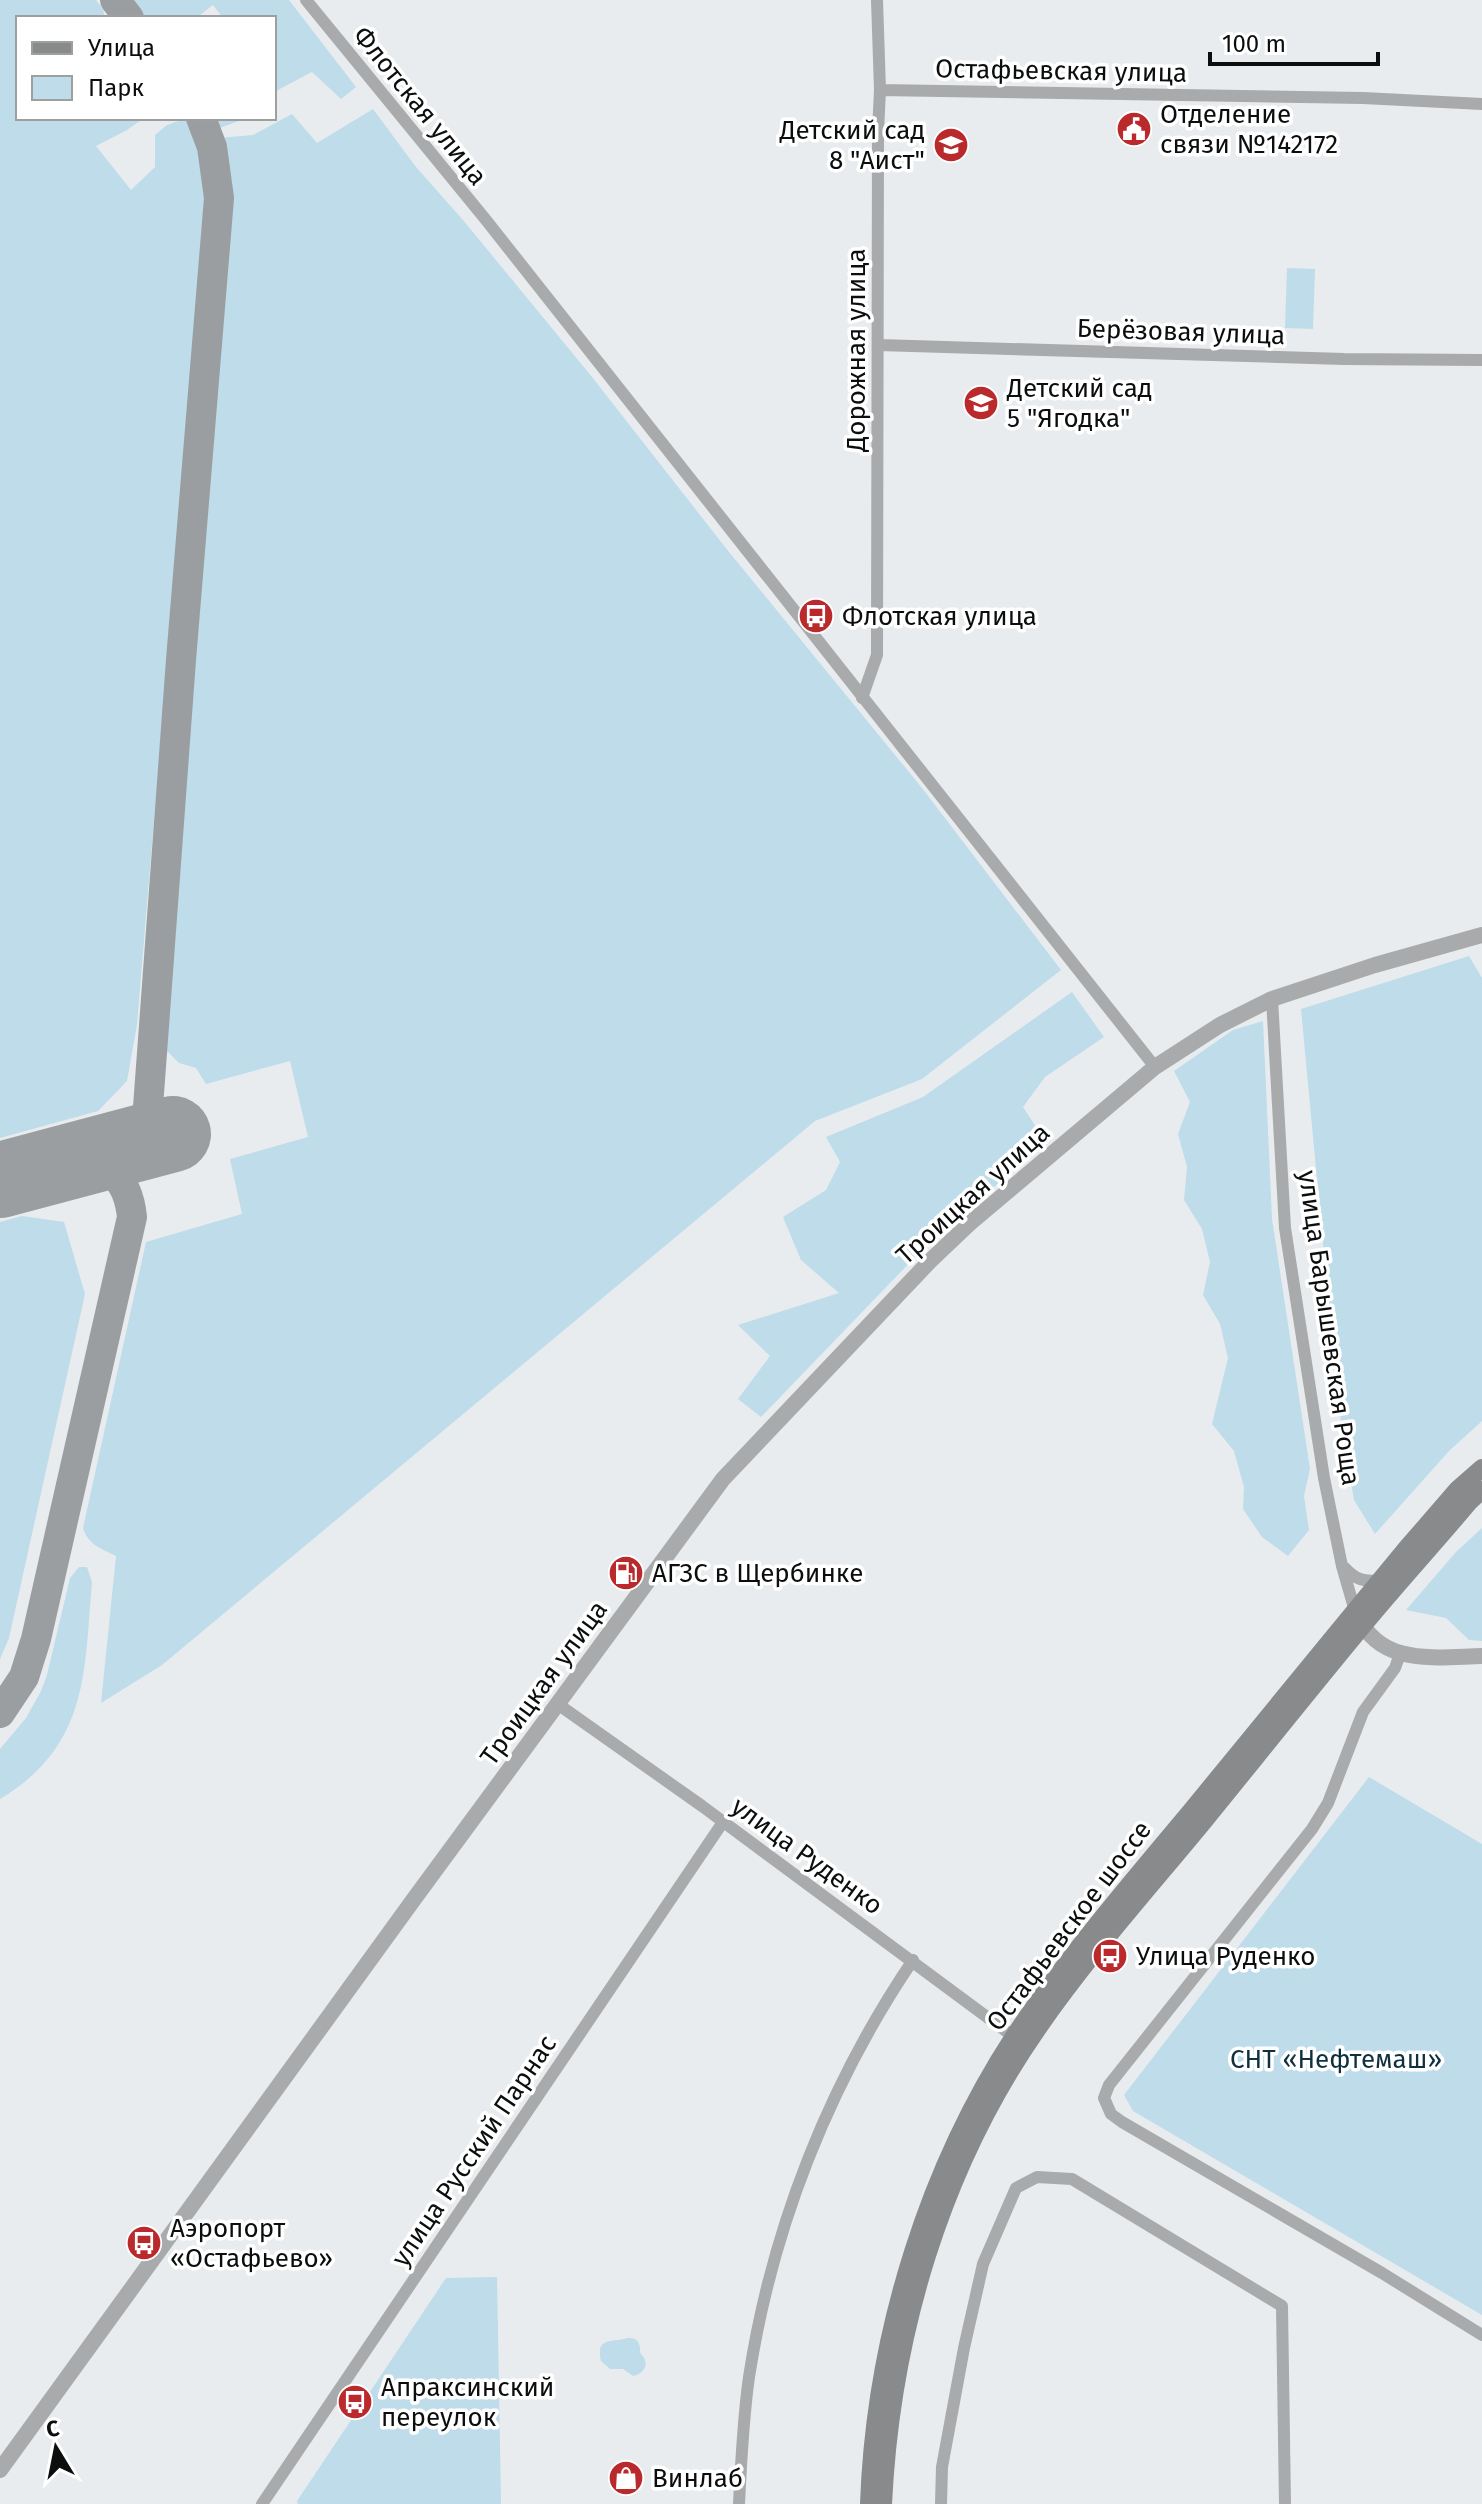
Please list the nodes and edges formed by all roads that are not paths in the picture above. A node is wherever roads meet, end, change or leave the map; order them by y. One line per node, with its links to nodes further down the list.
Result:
1 (306, 0): 7 (street, Флотская улица)
2 (877, 0): 3 (street, Дорожная улица)
3 (880, 90): 4 (street, Остафьевская улица); 5 (street, Дорожная улица)
4 (1482, 104)
5 (879, 345): 6 (street, Берёзовая улица); 7 (street, Дорожная улица)
6 (1482, 360)
7 (862, 698): 10 (street, Флотская улица)
8 (1482, 935): 9 (street, Троицкая улица)
9 (1272, 999): 10 (street, Троицкая улица); 13 (street, улица Барышевская Роща)
10 (1155, 1067): 18 (street, Троицкая улица)
11 (1482, 1468): 14 (main road, Остафьевское шоссе)
12 (1482, 1490): 15 (main road, Остафьевское шоссе)
13 (1342, 1566): 14 (street); 15 (street, улица Барышевская Роща)
14 (1380, 1580): 15 (main road, Остафьевское шоссе)
15 (1358, 1618): 16 (street); 21 (main road, Остафьевское шоссе)
16 (1400, 1654): 17 (street); 22 (street)
17 (1482, 1656)
18 (559, 1705): 19 (street, улица Руденко); 23 (street, Троицкая улица)
19 (723, 1822): 20 (street, улица Руденко); 24 (street, улица Русский Парнас)
20 (913, 1960): 21 (street, улица Руденко); 25 (street)
21 (1020, 2042): 26 (main road, Остафьевское шоссе); 27 (main road, Остафьевское шоссе)
22 (1482, 2335)
23 (0, 2470)
24 (262, 2504)
25 (739, 2504)
26 (869, 2504)
27 (883, 2504)
28 (941, 2504): 29 (street)
29 (1285, 2504)

